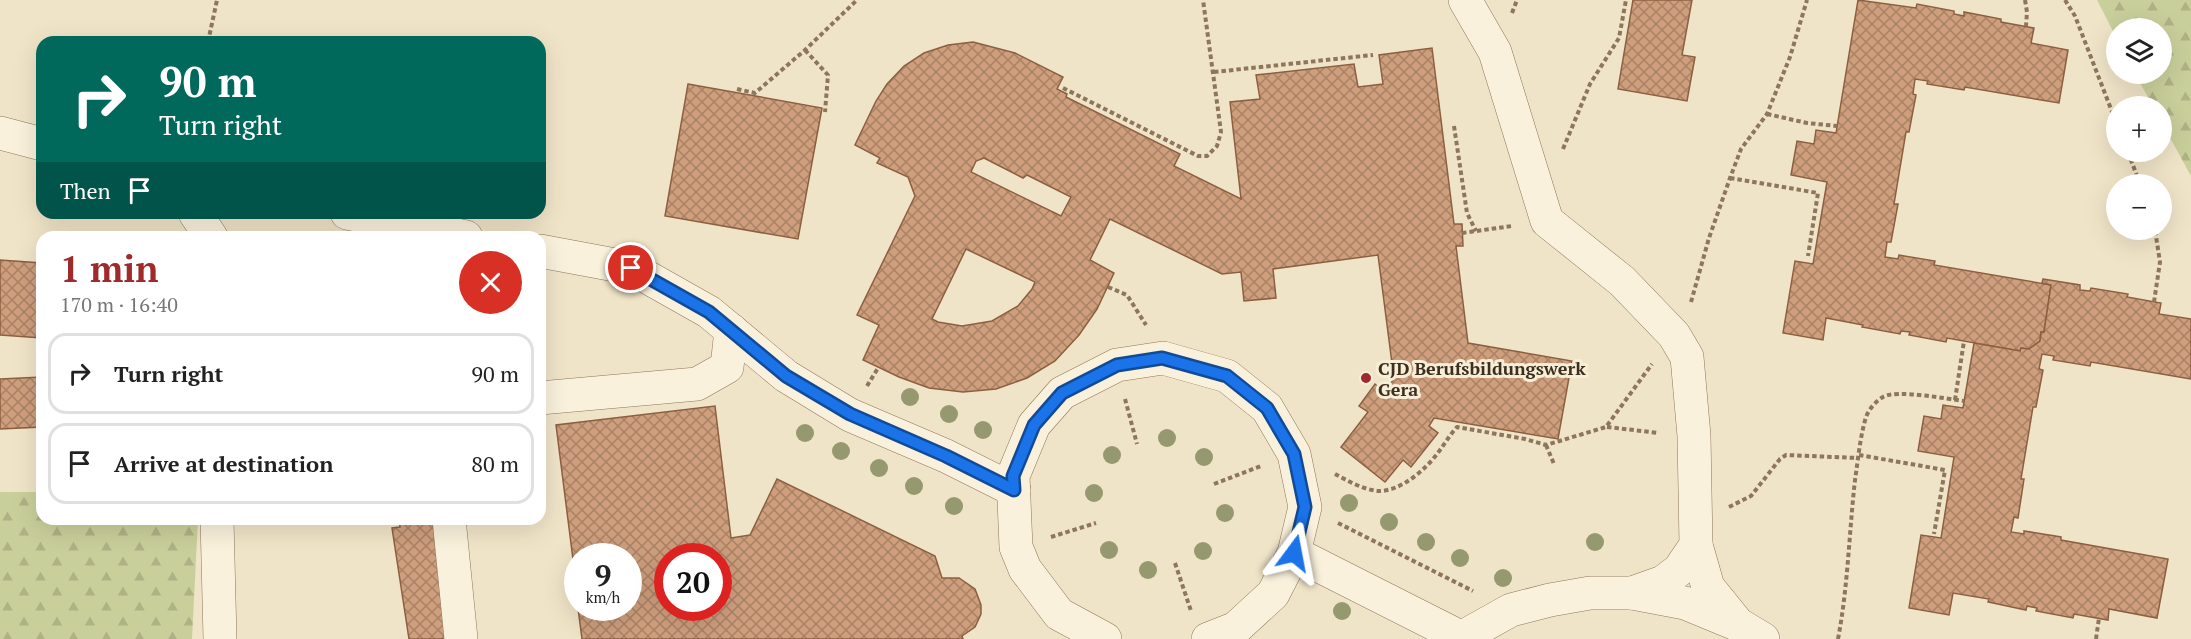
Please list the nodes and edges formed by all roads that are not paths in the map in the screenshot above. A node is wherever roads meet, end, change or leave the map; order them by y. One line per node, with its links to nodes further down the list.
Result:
1 (1464, 0): 12 (street)
2 (0, 133): 3 (street)
3 (36, 142)
4 (377, 219): 5 (street)
5 (436, 231)
6 (546, 252): 7 (street)
7 (731, 330): 8 (street); 9 (street)
8 (546, 397)
9 (1014, 490): 13 (street); 20 (street)
10 (217, 525): 18 (street)
11 (450, 525): 19 (street)
12 (1696, 545): 14 (street); 16 (street)
13 (1294, 553): 15 (street); 17 (street)
14 (1632, 592): 16 (street); 17 (street)
15 (1200, 628)
16 (1750, 632)
17 (1459, 638)
18 (220, 639)
19 (461, 639)
20 (1105, 639)

